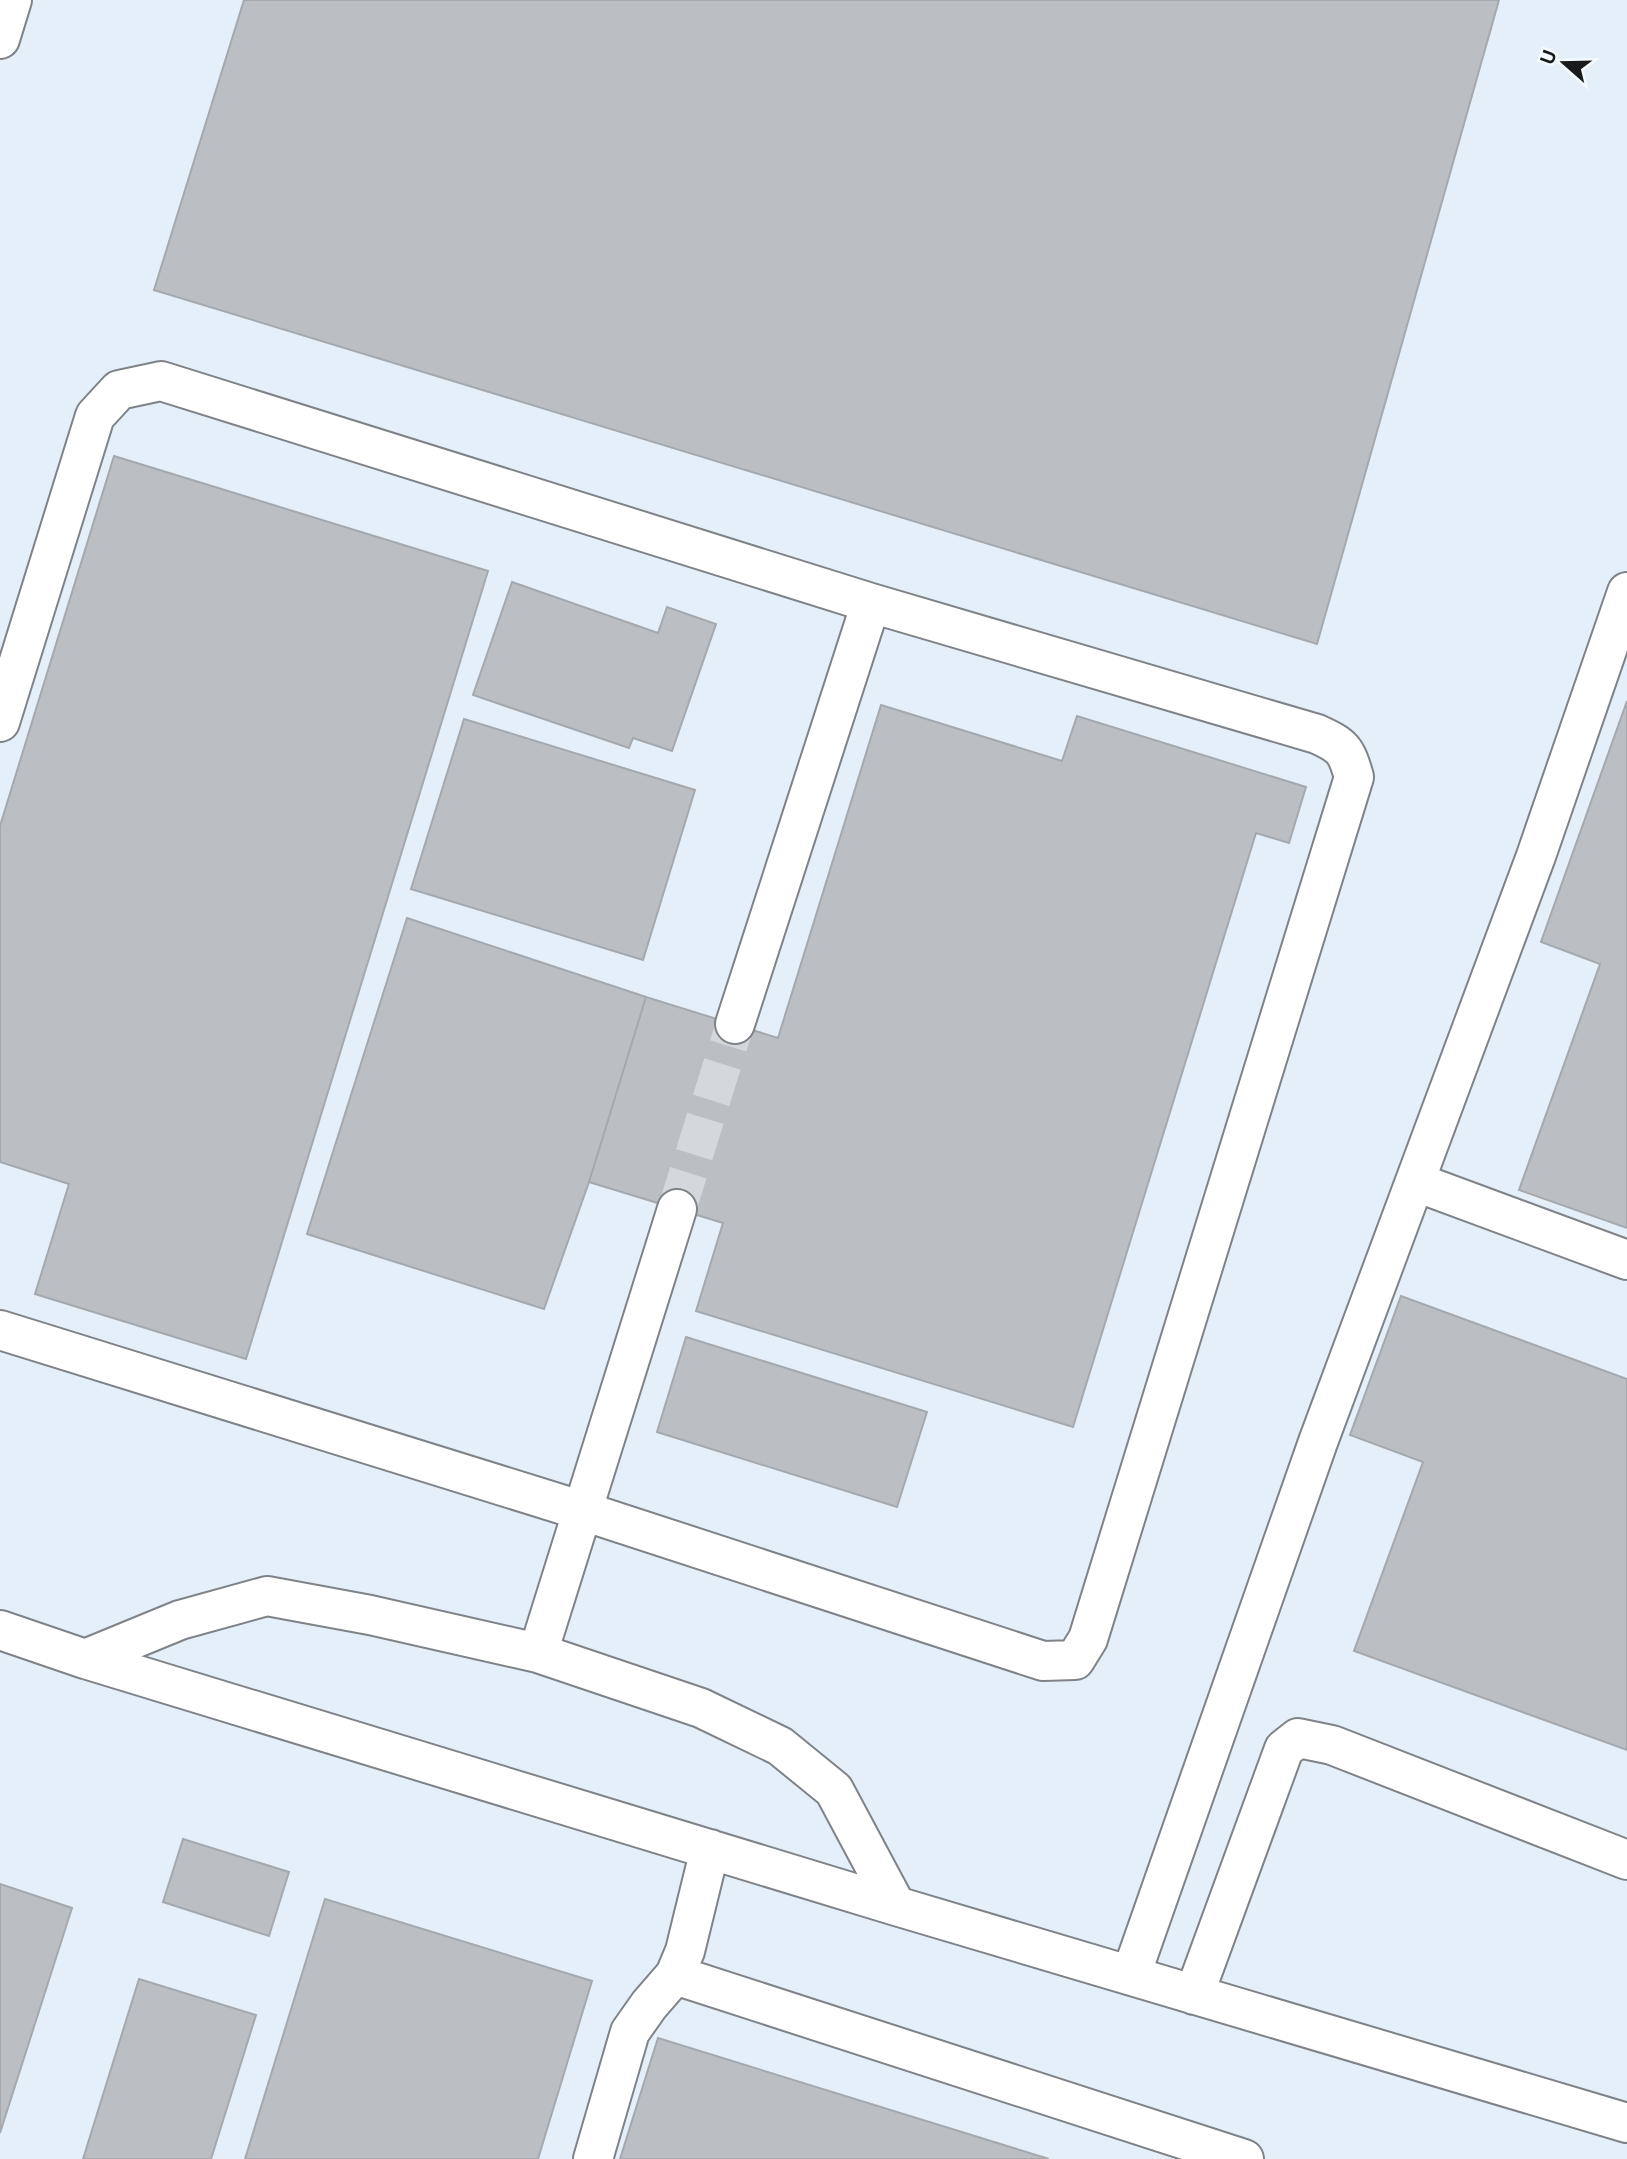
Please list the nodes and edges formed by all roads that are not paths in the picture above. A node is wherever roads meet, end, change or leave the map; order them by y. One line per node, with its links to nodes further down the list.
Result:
1 (12, 0): 2 (street)
2 (0, 39)
3 (1627, 592): 7 (street)
4 (871, 603): 5 (street); 6 (street); 11 (street)
5 (0, 722)
6 (735, 1024)
7 (1416, 1182): 9 (street); 19 (street)
8 (677, 1209): 11 (street)
9 (1627, 1260)
10 (0, 1330): 11 (street)
11 (583, 1511): 13 (street)
12 (0, 1630): 14 (street)
13 (538, 1653): 14 (street); 17 (street)
14 (85, 1659): 15 (street)
15 (710, 1849): 17 (street); 18 (street)
16 (1627, 1860): 20 (street)
17 (896, 1906): 19 (street)
18 (675, 1975): 22 (street); 23 (street)
19 (1130, 1975): 20 (street)
20 (1194, 1995): 21 (street)
21 (1627, 2123)
22 (593, 2159)
23 (1244, 2159)

